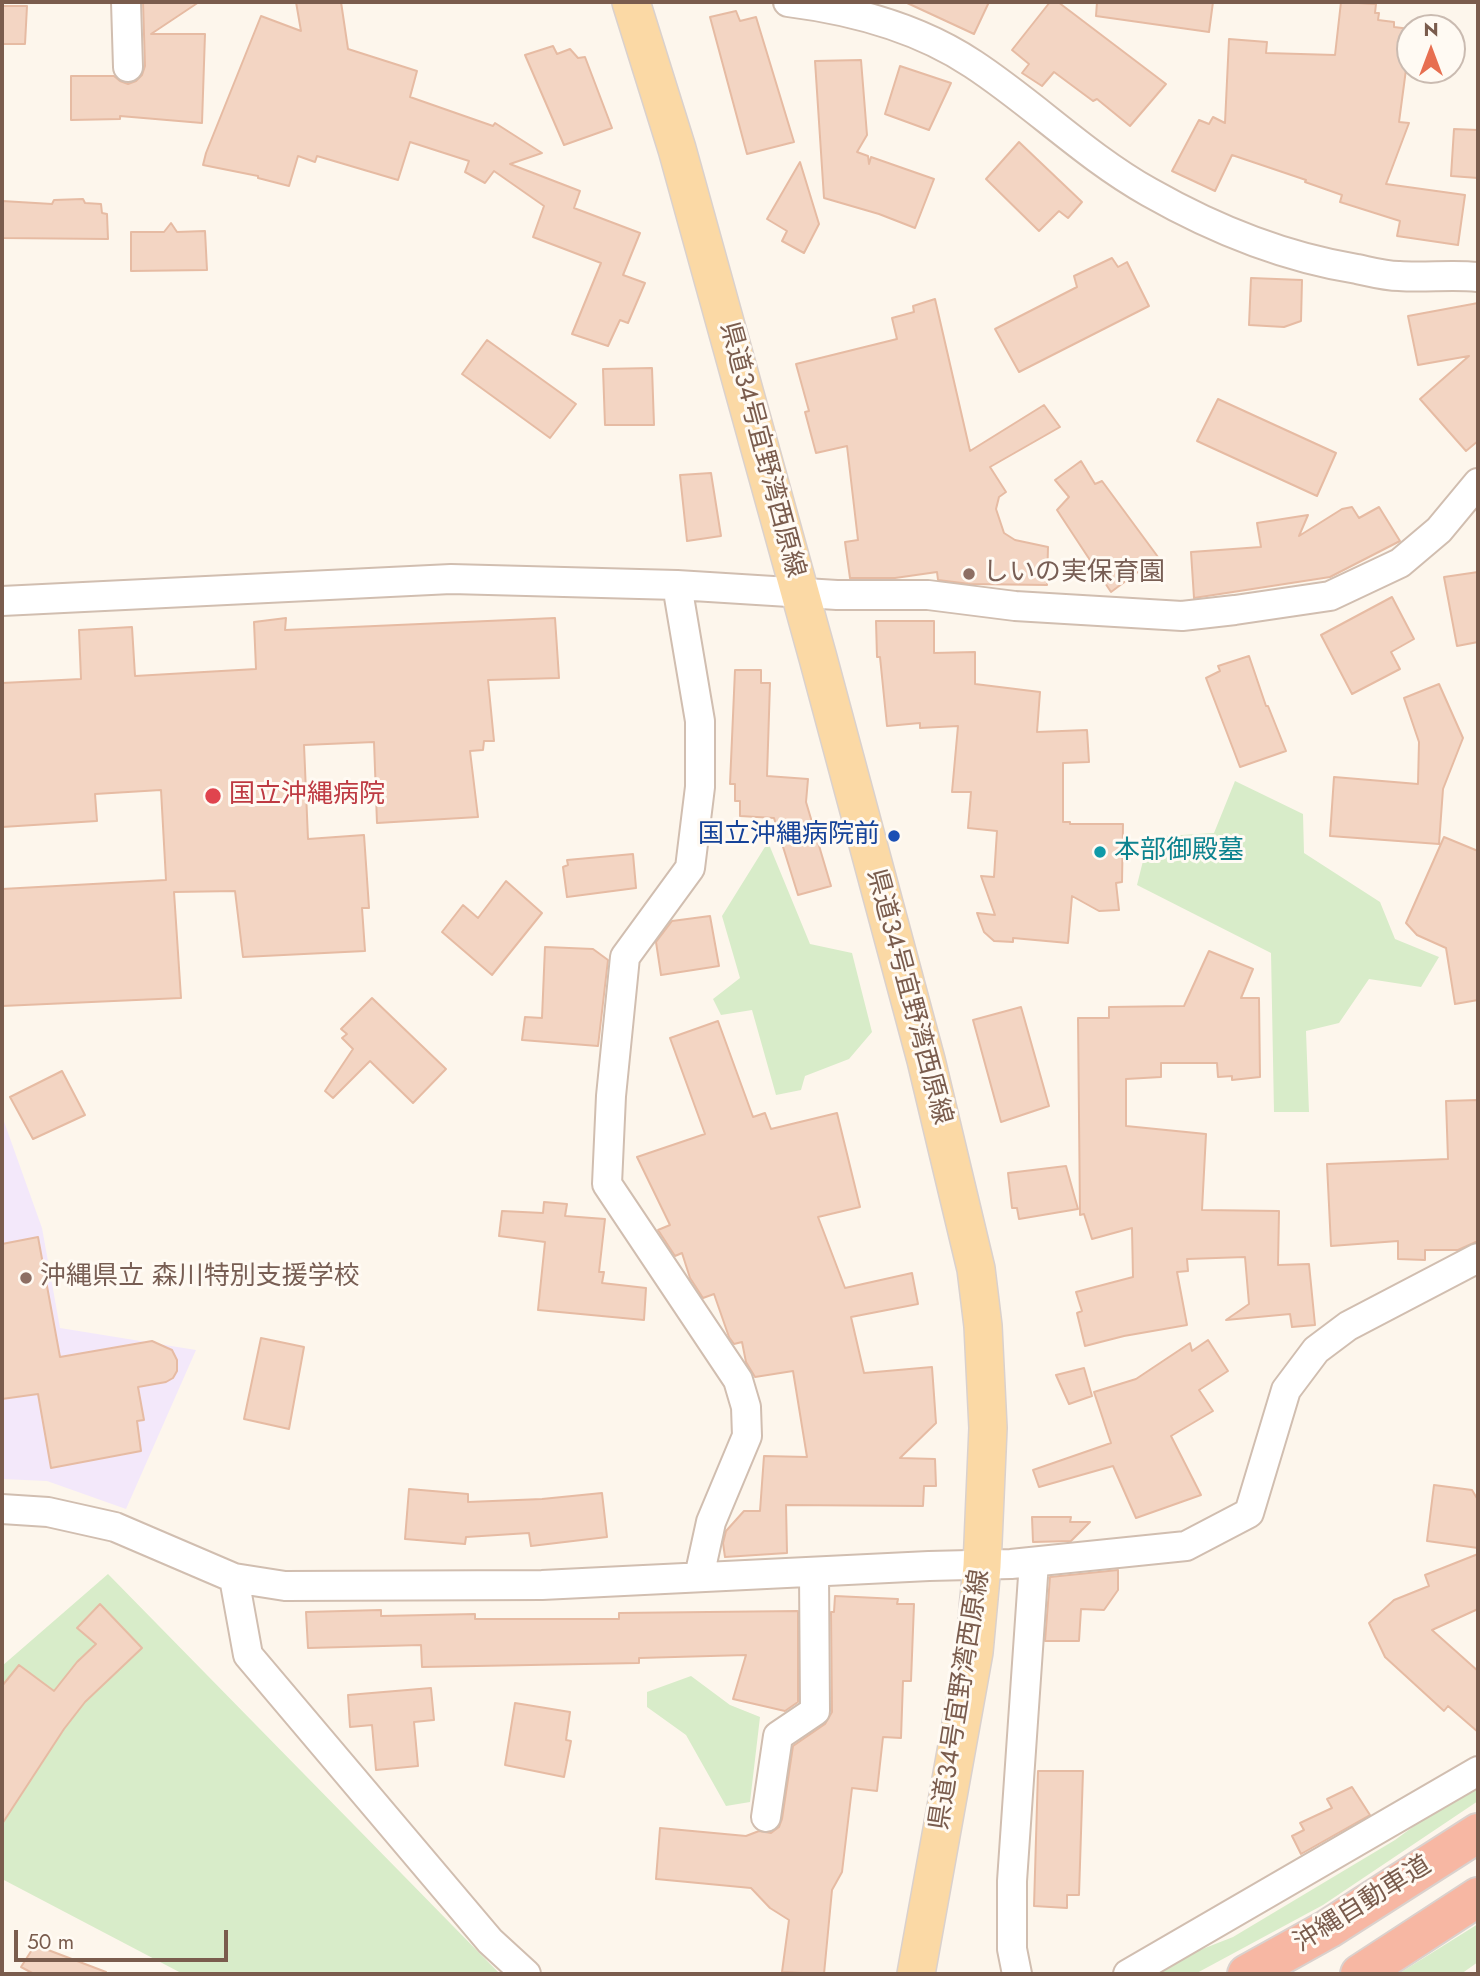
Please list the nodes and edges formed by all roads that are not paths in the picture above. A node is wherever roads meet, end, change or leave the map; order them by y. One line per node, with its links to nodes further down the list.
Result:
1 (127, 2): 5 (street)
2 (788, 2): 4 (street)
3 (639, 4): 9 (main road, 県道34号宜野湾西原線)
4 (850, 7): 6 (street)
5 (128, 67)
6 (1478, 277)
7 (1478, 483): 9 (street)
8 (677, 585): 9 (street); 10 (street); 16 (street)
9 (800, 593): 14 (main road, 県道34号宜野湾西原線)
10 (2, 601)
11 (1478, 1258): 13 (street)
12 (2, 1509): 17 (street)
13 (1034, 1562): 14 (street); 24 (street)
14 (982, 1566): 15 (street); 23 (main road, 県道34号宜野湾西原線)
15 (814, 1573): 16 (street); 19 (street)
16 (699, 1577): 17 (street)
17 (234, 1578): 22 (street)
18 (1478, 1771): 25 (street)
19 (766, 1817)
20 (1478, 1833): 26 (highway, 沖縄自動車道)
21 (1478, 1897): 27 (highway, 沖縄自動車道)
22 (526, 1974)
23 (916, 1974)
24 (1017, 1974)
25 (1128, 1974)
26 (1247, 1974)
27 (1360, 1974)

